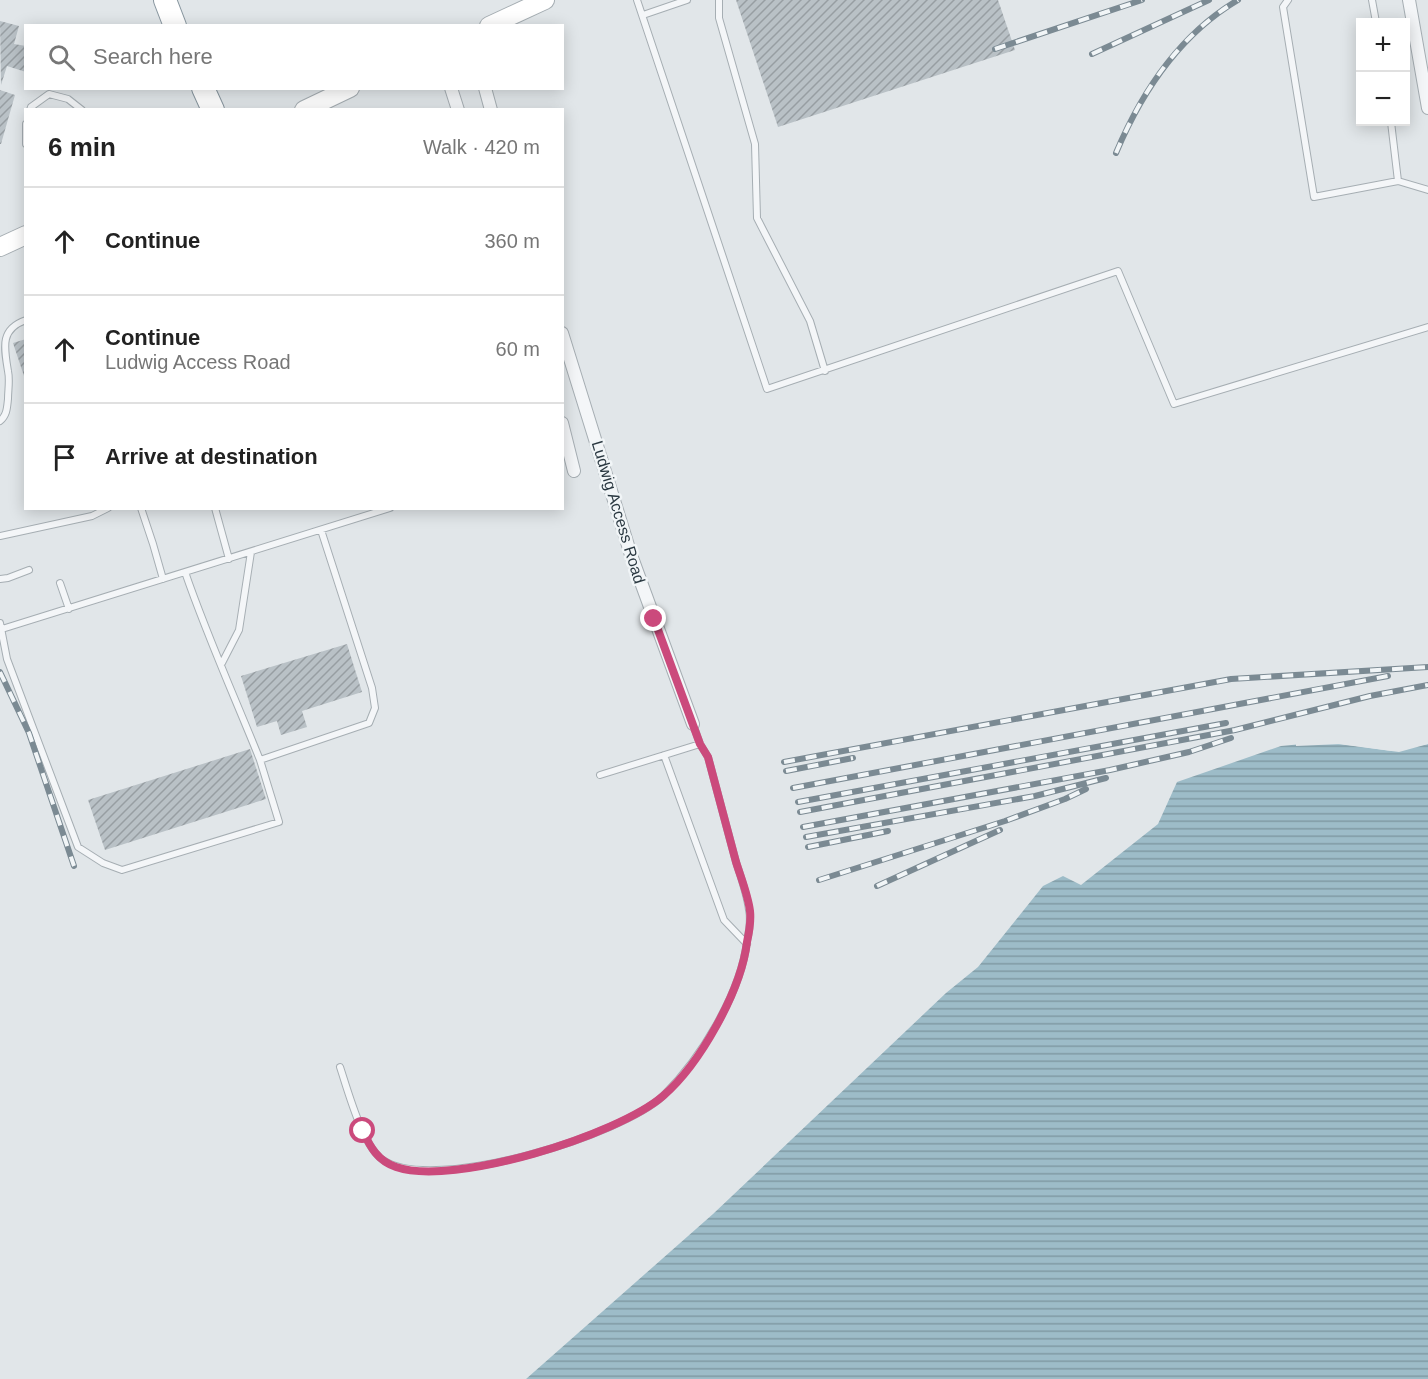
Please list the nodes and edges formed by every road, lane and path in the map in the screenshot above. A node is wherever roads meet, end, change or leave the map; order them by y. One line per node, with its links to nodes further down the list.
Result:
1 (165, 0): 11 (highway)
2 (545, 0): 12 (main road)
3 (637, 0): 9 (lane)
4 (687, 0): 9 (lane)
5 (719, 0): 32 (lane)
6 (1288, 0): 25 (lane)
7 (1372, 0): 10 (lane)
8 (1409, 0): 23 (street)
9 (643, 15): 32 (lane)
10 (1375, 18)
11 (174, 24)
12 (493, 24)
13 (204, 90): 19 (highway)
14 (346, 90): 20 (main road)
15 (452, 90): 21 (street)
16 (485, 90): 22 (street)
17 (32, 108): 18 (lane)
18 (79, 108)
19 (212, 108)
20 (308, 108)
21 (457, 108)
22 (490, 108)
23 (1428, 108)
24 (1391, 126): 25 (lane)
25 (1398, 182): 26 (lane)
26 (1428, 190)
27 (24, 236): 28 (main road)
28 (0, 247)
29 (24, 321): 33 (lane)
30 (1428, 327): 32 (lane)
31 (564, 339): 53 (street, Ludwig Access Road)
32 (825, 371)
33 (0, 421)
34 (564, 438): 35 (street)
35 (566, 453): 36 (street)
36 (574, 471)
37 (104, 510): 42 (lane)
38 (142, 510): 48 (lane)
39 (216, 510): 44 (lane)
40 (384, 510): 41 (lane)
41 (321, 530): 43 (lane); 56 (lane)
42 (0, 536)
43 (251, 552): 44 (lane); 52 (lane)
44 (229, 559): 46 (lane)
45 (29, 570): 47 (lane)
46 (185, 572): 48 (lane); 52 (lane)
47 (0, 579)
48 (163, 579): 50 (lane)
49 (60, 583): 50 (lane)
50 (69, 609): 51 (lane)
51 (1, 626): 56 (lane)
52 (222, 663): 56 (lane)
53 (693, 724): 54 (lane)
54 (700, 744): 55 (lane); 58 (lane)
55 (664, 755): 57 (lane); 58 (lane)
56 (260, 760)
57 (600, 775)
58 (747, 944): 59 (lane)
59 (340, 1067)

